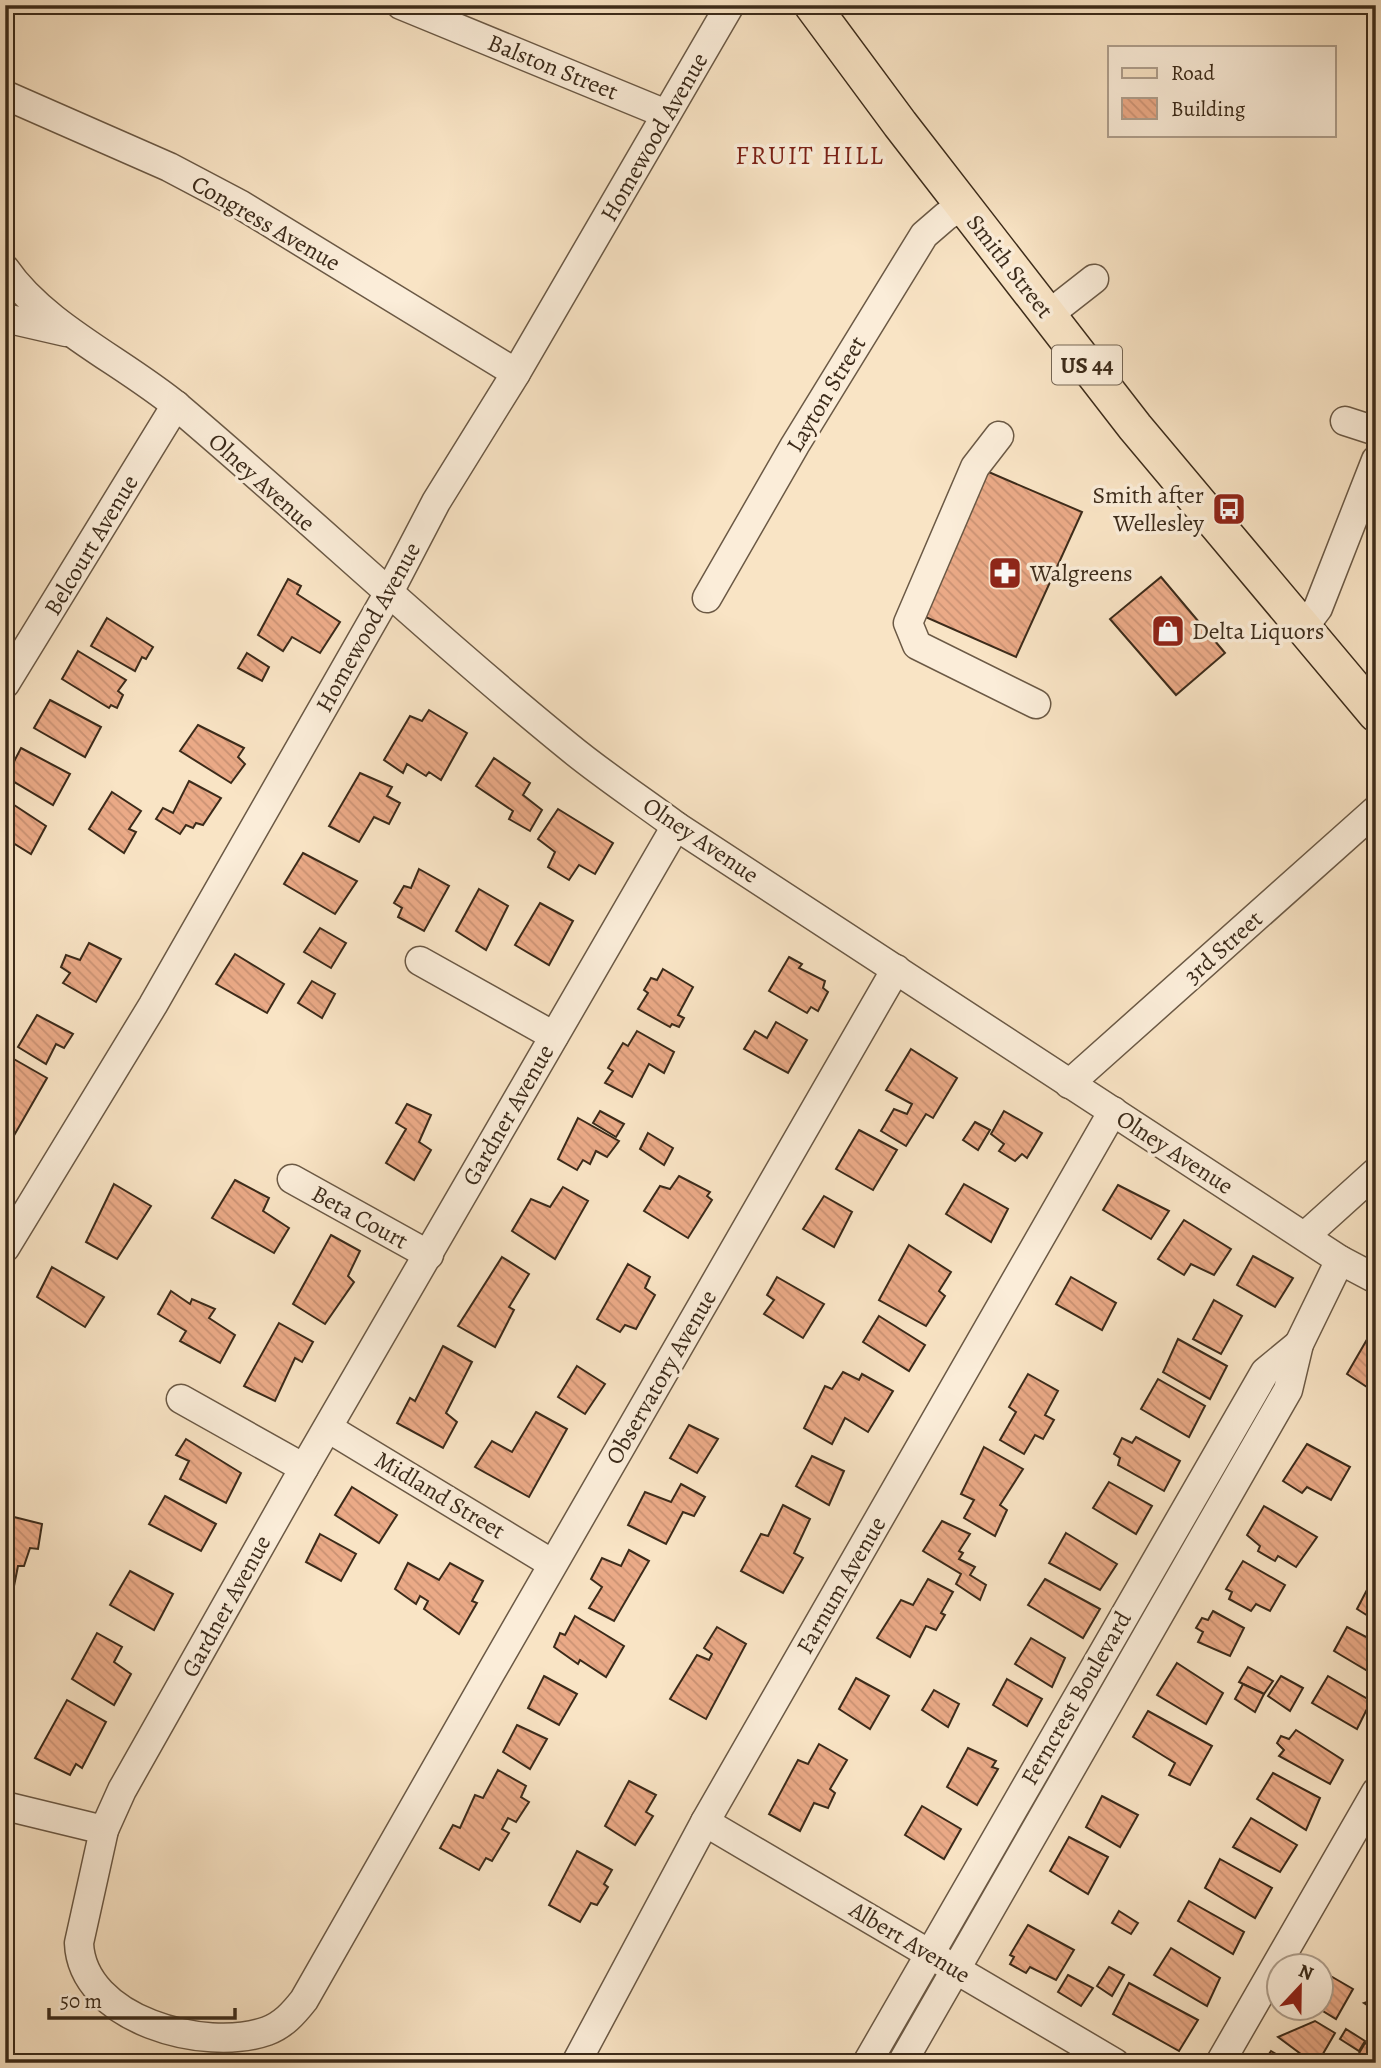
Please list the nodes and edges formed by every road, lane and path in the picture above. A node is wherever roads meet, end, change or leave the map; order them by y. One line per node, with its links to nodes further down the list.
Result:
1 (401, 5): 5 (street, Balston Street)
2 (730, 5): 5 (street, Homewood Avenue)
3 (812, 5): 6 (main road, Smith Street / US 44)
4 (5, 95): 12 (street, Congress Avenue)
5 (666, 114): 12 (street, Homewood Avenue)
6 (963, 206): 9 (main road, Smith Street / US 44); 19 (street, Layton Street)
7 (5, 269): 11 (street, Olney Avenue)
8 (1094, 279): 9 (street)
9 (1048, 315): 20 (main road, Smith Street / US 44)
10 (5, 318): 11 (street, Olney Avenue)
11 (75, 334): 13 (street, Olney Avenue)
12 (516, 373): 18 (street, Homewood Avenue)
13 (176, 405): 18 (street, Olney Avenue); 21 (street, Belcourt Avenue)
14 (1345, 421): 15 (street)
15 (1376, 431)
16 (999, 436): 22 (street)
17 (1376, 460): 20 (street)
18 (388, 594): 25 (street, Olney Avenue); 34 (street, Homewood Avenue)
19 (707, 598)
20 (1303, 628): 23 (main road, Smith Street / US 44)
21 (5, 684)
22 (1036, 704)
23 (1376, 715)
24 (1376, 810): 29 (street, 3rd Street)
25 (676, 826): 27 (street, Olney Avenue); 28 (street, Gardner Avenue)
26 (420, 961): 28 (street)
27 (895, 969): 29 (street, Olney Avenue); 42 (street, Observatory Avenue)
28 (554, 1036): 35 (street, Gardner Avenue)
29 (1069, 1084): 30 (street, Olney Avenue)
30 (1113, 1111): 33 (street, Olney Avenue); 46 (street, Farnum Avenue)
31 (1376, 1172): 33 (street)
32 (292, 1179): 35 (street, Beta Court)
33 (1304, 1236): 36 (street, Olney Avenue)
34 (5, 1248)
35 (429, 1255): 40 (street, Gardner Avenue)
36 (1340, 1260): 37 (street, Olney Avenue); 38 (street, Ferncrest Boulevard)
37 (1376, 1279)
38 (1299, 1344): 48 (street, Ferncrest Boulevard); 49 (street, Ferncrest Boulevard)
39 (181, 1399): 41 (street)
40 (328, 1428): 41 (street, Gardner Avenue); 42 (street, Midland Street)
41 (304, 1468): 47 (street, Gardner Avenue)
42 (551, 1563): 43 (street, Observatory Avenue)
43 (426, 1785): 47 (street, Gardner Avenue)
44 (1373, 1803): 54 (street)
45 (5, 1806): 47 (street)
46 (705, 1822): 48 (street, Albert Avenue); 50 (street, Farnum Avenue)
47 (104, 1830)
48 (930, 1954): 49 (street, Albert Avenue); 51 (street, Ferncrest Boulevard)
49 (955, 1969): 52 (street, Ferncrest Boulevard); 53 (street, Albert Avenue)
50 (576, 2063)
51 (867, 2063)
52 (902, 2063)
53 (1115, 2063)
54 (1220, 2063)

